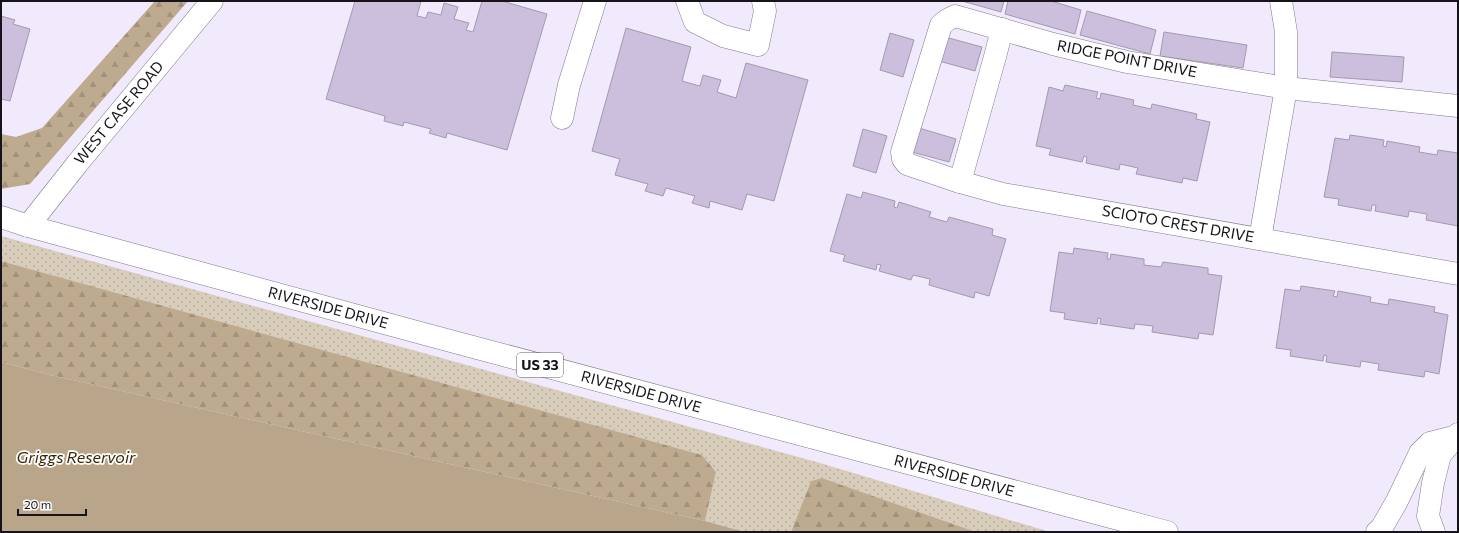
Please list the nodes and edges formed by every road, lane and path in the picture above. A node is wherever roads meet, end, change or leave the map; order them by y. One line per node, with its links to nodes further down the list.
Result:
1 (212, 1): 13 (street, WEST CASE ROAD)
2 (595, 1): 9 (street)
3 (687, 1): 4 (street)
4 (764, 1)
5 (1281, 1): 7 (street)
6 (1002, 29): 7 (street, RIDGE POINT DRIVE); 10 (street, RIDGE POINT DRIVE); 11 (street)
7 (1286, 88): 8 (street, RIDGE POINT DRIVE); 14 (street)
8 (1458, 106)
9 (562, 118)
10 (903, 159): 11 (street, SCIOTO CREST DRIVE)
11 (960, 182): 14 (street, SCIOTO CREST DRIVE)
12 (1, 217): 13 (street, RIVERSIDE DRIVE / US 33)
13 (28, 226): 17 (street, RIVERSIDE DRIVE / US 33)
14 (1260, 238): 15 (street, SCIOTO CREST DRIVE)
15 (1458, 274)
16 (1456, 436): 18 (street); 19 (street)
17 (1167, 532)
18 (1377, 532)
19 (1434, 532)

